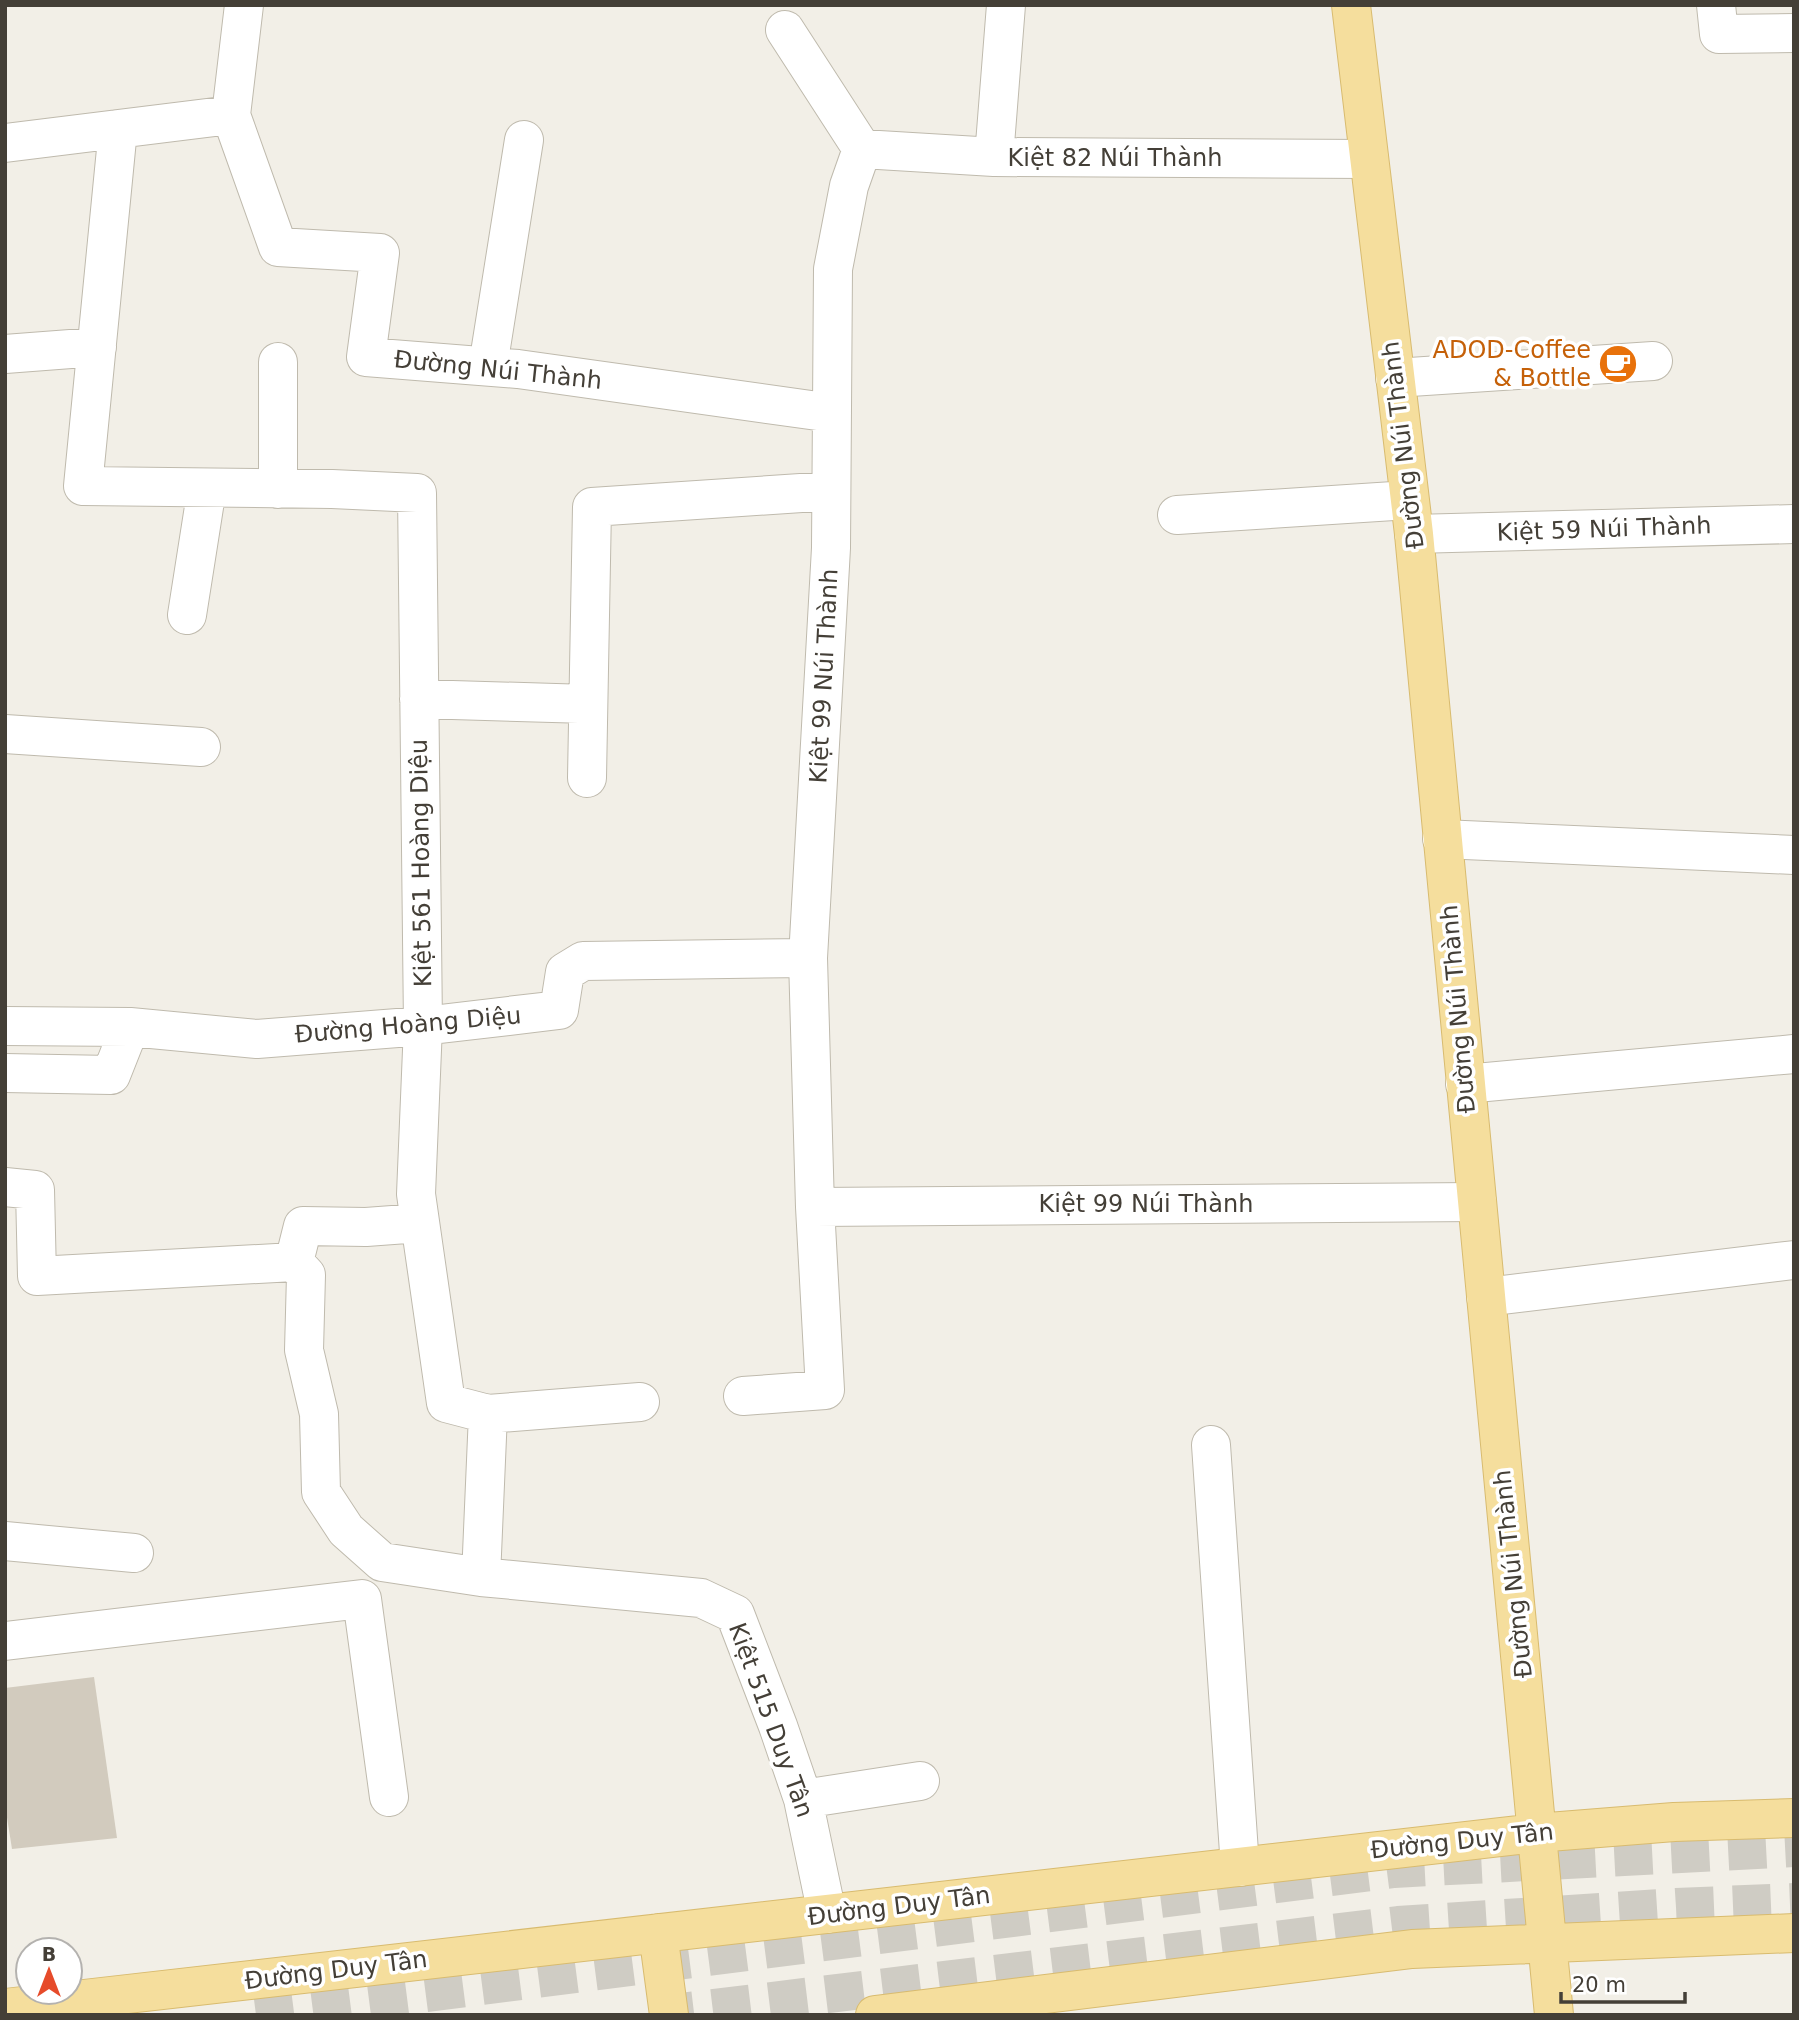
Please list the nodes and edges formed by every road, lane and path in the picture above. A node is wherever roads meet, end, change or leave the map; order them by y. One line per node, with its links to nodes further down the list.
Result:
1 (244, 5): 7 (street, Đường Núi Thành)
2 (1006, 5): 12 (street)
3 (1351, 5): 13 (main road, Đường Núi Thành)
4 (1716, 5): 6 (street)
5 (785, 30): 11 (street)
6 (1794, 33)
7 (231, 115): 8 (street); 18 (street, Đường Núi Thành)
8 (118, 129): 10 (street); 14 (street)
9 (524, 140): 18 (street)
10 (5, 143)
11 (862, 149): 12 (street, Kiệt 82 Núi Thành); 20 (street, Kiệt 99 Núi Thành)
12 (994, 157): 13 (street, Kiệt 82 Núi Thành)
13 (1369, 159): 19 (main road, Đường Núi Thành)
14 (97, 347): 15 (street); 21 (street)
15 (5, 354)
16 (1653, 361): 19 (street)
17 (278, 362): 22 (street)
18 (488, 366): 20 (street, Đường Núi Thành)
19 (1395, 378): 25 (main road, Đường Núi Thành)
20 (832, 413): 23 (street, Kiệt 99 Núi Thành)
21 (207, 488): 22 (street); 27 (street)
22 (278, 489): 28 (street, Kiệt 561 Hoàng Diệu)
23 (831, 491): 29 (street); 35 (street, Kiệt 99 Núi Thành)
24 (1177, 515): 25 (street, Kiệt 59 Núi Thành)
25 (1412, 517): 26 (street, Kiệt 59 Núi Thành); 33 (main road, Đường Núi Thành)
26 (1794, 524)
27 (187, 615)
28 (419, 699): 29 (street); 37 (street, Kiệt 561 Hoàng Diệu)
29 (588, 704): 32 (street)
30 (5, 734): 31 (street)
31 (201, 747)
32 (587, 778)
33 (1442, 839): 34 (street); 41 (main road, Đường Núi Thành)
34 (1794, 855)
35 (808, 958): 37 (street, Đường Hoàng Diệu); 44 (street, Kiệt 99 Núi Thành)
36 (5, 1026): 38 (street, Đường Hoàng Diệu)
37 (423, 1026): 38 (street, Đường Hoàng Diệu); 45 (street, Kiệt 561 Hoàng Diệu)
38 (130, 1027): 40 (street)
39 (1794, 1054): 41 (street)
40 (5, 1073)
41 (1465, 1084): 43 (main road, Đường Núi Thành)
42 (5, 1187): 47 (street)
43 (1478, 1202): 44 (street, Kiệt 99 Núi Thành); 48 (main road, Đường Núi Thành)
44 (815, 1207): 49 (street, Kiệt 99 Núi Thành)
45 (420, 1223): 47 (street); 51 (street, Kiệt 561 Hoàng Diệu)
46 (1794, 1260): 48 (street)
47 (293, 1262): 55 (street, Kiệt 515 Duy Tân)
48 (1486, 1297): 61 (main road, Đường Núi Thành)
49 (743, 1396)
50 (640, 1402): 51 (street)
51 (488, 1413): 55 (street)
52 (1211, 1445): 62 (street)
53 (5, 1541): 54 (street)
54 (134, 1553)
55 (481, 1577): 59 (street, Kiệt 515 Duy Tân)
56 (5, 1641): 58 (street)
57 (920, 1781): 59 (street)
58 (388, 1797)
59 (803, 1799): 63 (street, Kiệt 515 Duy Tân)
60 (1794, 1818): 61 (main road, Đường Duy Tân)
61 (1536, 1833): 62 (main road, Đường Duy Tân); 66 (main road, Đường Núi Thành)
62 (1240, 1867): 63 (main road, Đường Duy Tân)
63 (827, 1914): 64 (main road, Đường Duy Tân)
64 (658, 1933): 67 (main road, Đường Duy Tân); 68 (main road)
65 (1794, 1933): 66 (main road)
66 (1547, 1943): 69 (main road); 70 (main road, Đường Núi Thành)
67 (5, 2008)
68 (669, 2015)
69 (875, 2015)
70 (1554, 2015)

